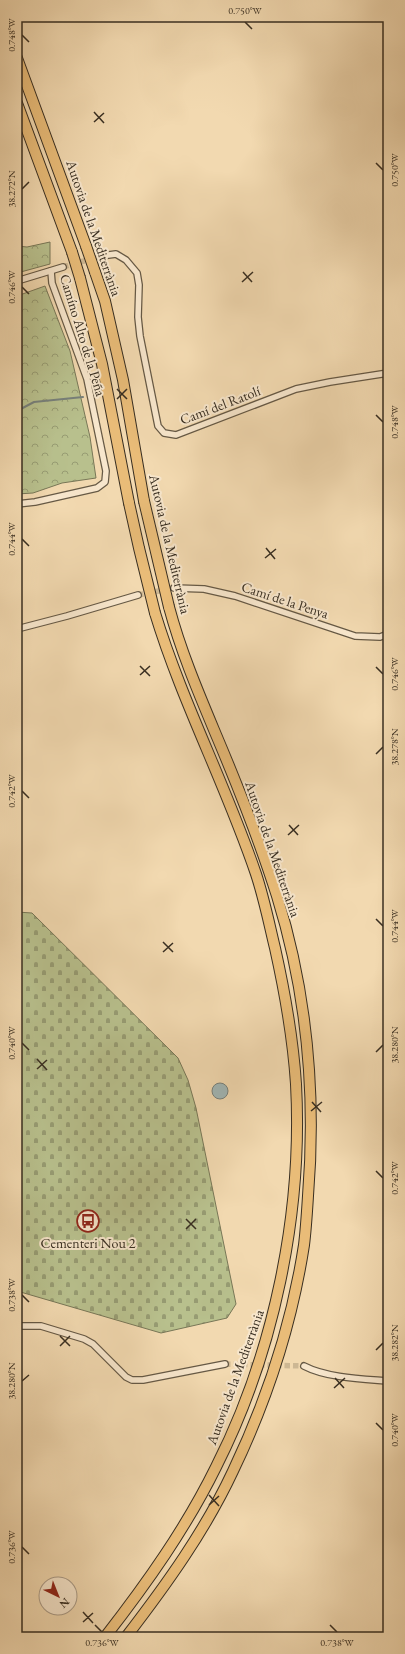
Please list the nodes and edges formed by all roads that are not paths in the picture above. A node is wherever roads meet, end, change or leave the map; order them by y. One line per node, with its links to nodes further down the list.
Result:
1 (17, 58): 18 (highway, Autovia de la Mediterrània, bridge)
2 (17, 103): 17 (highway, Autovia de la Mediterrània, bridge)
3 (101, 256): 7 (street, Camí del Ratolí)
4 (63, 267): 5 (street)
5 (51, 271): 6 (street); 8 (street, Camíno Alto de la Peña)
6 (17, 280)
7 (388, 373)
8 (17, 504)
9 (174, 588): 12 (street, Camí de la Penya)
10 (138, 595): 11 (street)
11 (17, 629)
12 (388, 634)
13 (17, 1326): 14 (street)
14 (225, 1364)
15 (304, 1366): 16 (street)
16 (388, 1381)
17 (105, 1637)
18 (126, 1637)

